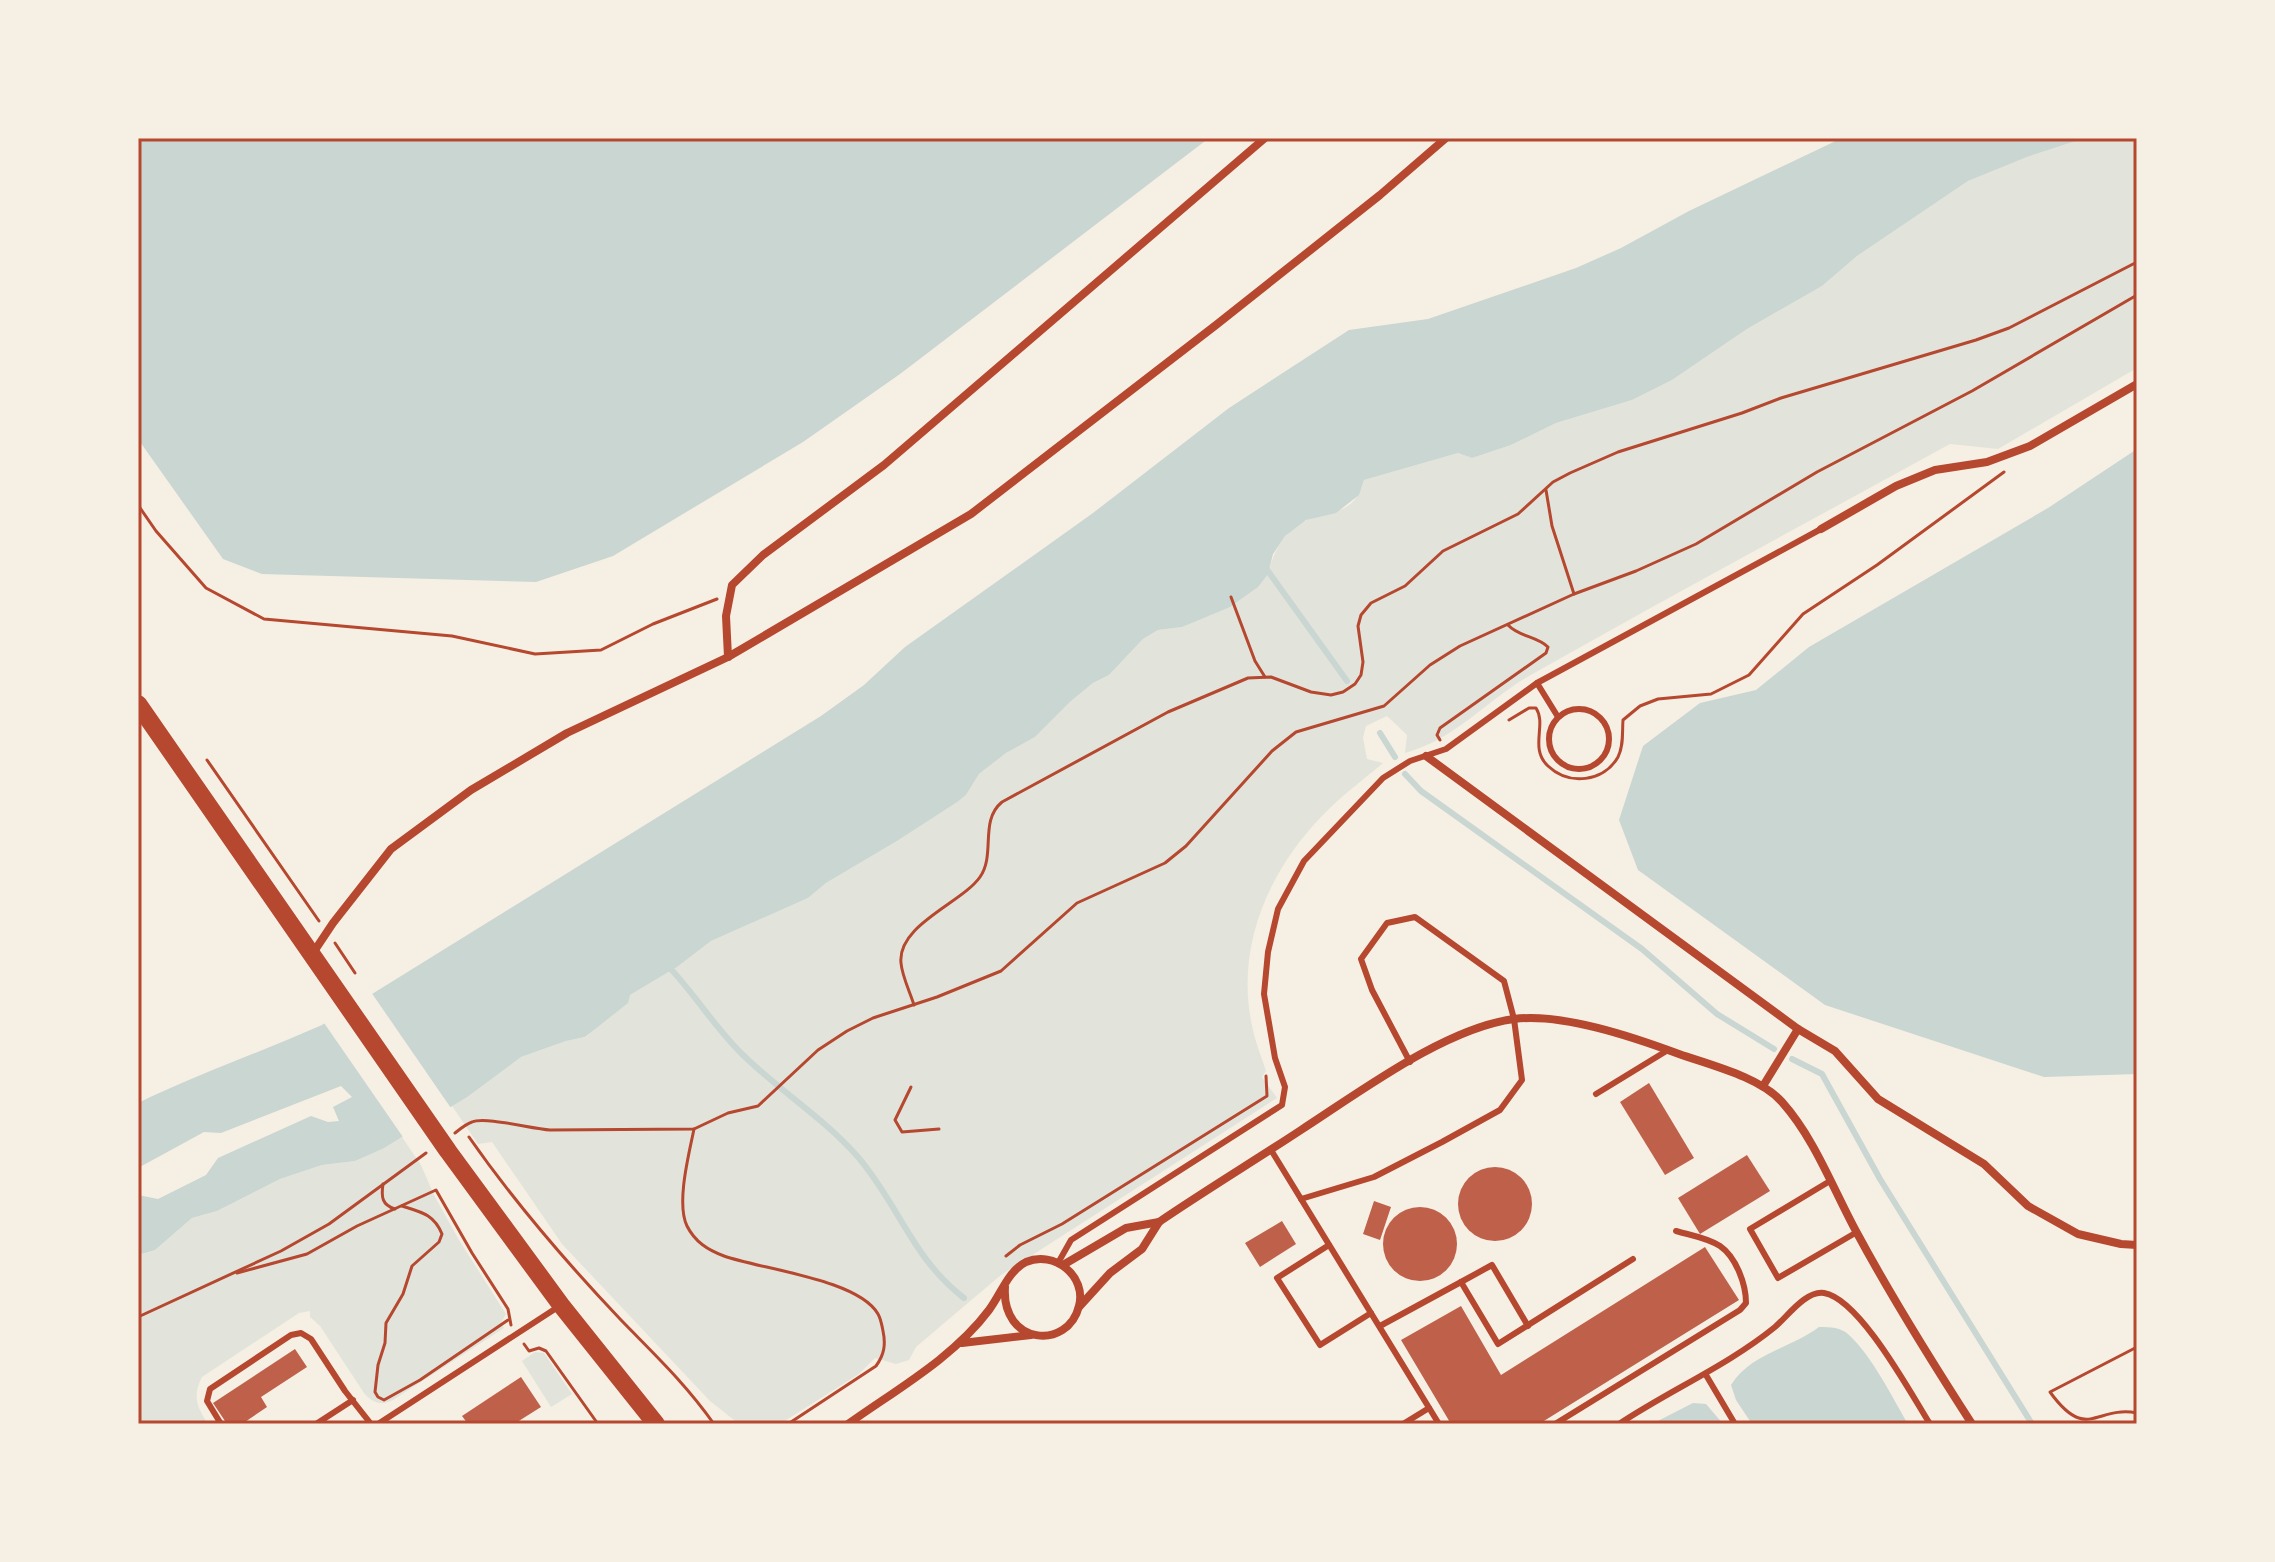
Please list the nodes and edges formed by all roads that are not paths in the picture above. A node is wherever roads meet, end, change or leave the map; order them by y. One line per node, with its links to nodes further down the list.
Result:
1 (1265, 138): 5 (street)
2 (1446, 138): 5 (street)
3 (2137, 384): 4 (street)
4 (1821, 529): 6 (lane)
5 (728, 657): 10 (street)
6 (1537, 683): 8 (lane); 9 (lane)
7 (138, 704): 10 (main road)
8 (1558, 717): 8 (lane)
9 (1426, 756): 12 (street); 26 (lane)
10 (312, 956): 29 (main road)
11 (1514, 1019): 13 (street); 14 (street); 14 (lane); 19 (lane)
12 (1798, 1029): 15 (street); 24 (street)
13 (1668, 1050): 15 (street); 16 (lane)
14 (1410, 1062): 17 (street)
15 (1763, 1086): 18 (street)
16 (1596, 1094)
17 (1271, 1150): 19 (lane); 20 (street)
18 (1830, 1181): 22 (street); 22 (lane)
19 (1301, 1199): 23 (lane)
20 (1159, 1222): 26 (street); 30 (street)
21 (1676, 1231): 47 (lane)
22 (1857, 1232): 51 (street)
23 (1329, 1245): 31 (lane); 31 (lane)
24 (2137, 1245)
25 (1633, 1259): 33 (lane)
26 (1060, 1264): 28 (street); 30 (street)
27 (1461, 1282): 32 (lane); 33 (lane); 33 (lane)
28 (1005, 1287): 34 (street); 35 (street)
29 (561, 1305): 42 (lane); 43 (main road)
30 (1079, 1307): 34 (street)
31 (1371, 1313): 32 (lane)
32 (1380, 1326): 38 (lane)
33 (1528, 1326)
34 (1032, 1335): 35 (street)
35 (961, 1344): 44 (street)
36 (1706, 1375): 48 (lane); 49 (lane); 50 (lane)
37 (353, 1400): 39 (lane); 40 (lane); 41 (lane)
38 (1429, 1408): 45 (lane); 46 (lane)
39 (221, 1424)
40 (316, 1424)
41 (371, 1424)
42 (378, 1424)
43 (656, 1424)
44 (848, 1424)
45 (1403, 1424)
46 (1439, 1424)
47 (1555, 1424)
48 (1619, 1424)
49 (1735, 1424)
50 (1930, 1424)
51 (1972, 1424)

